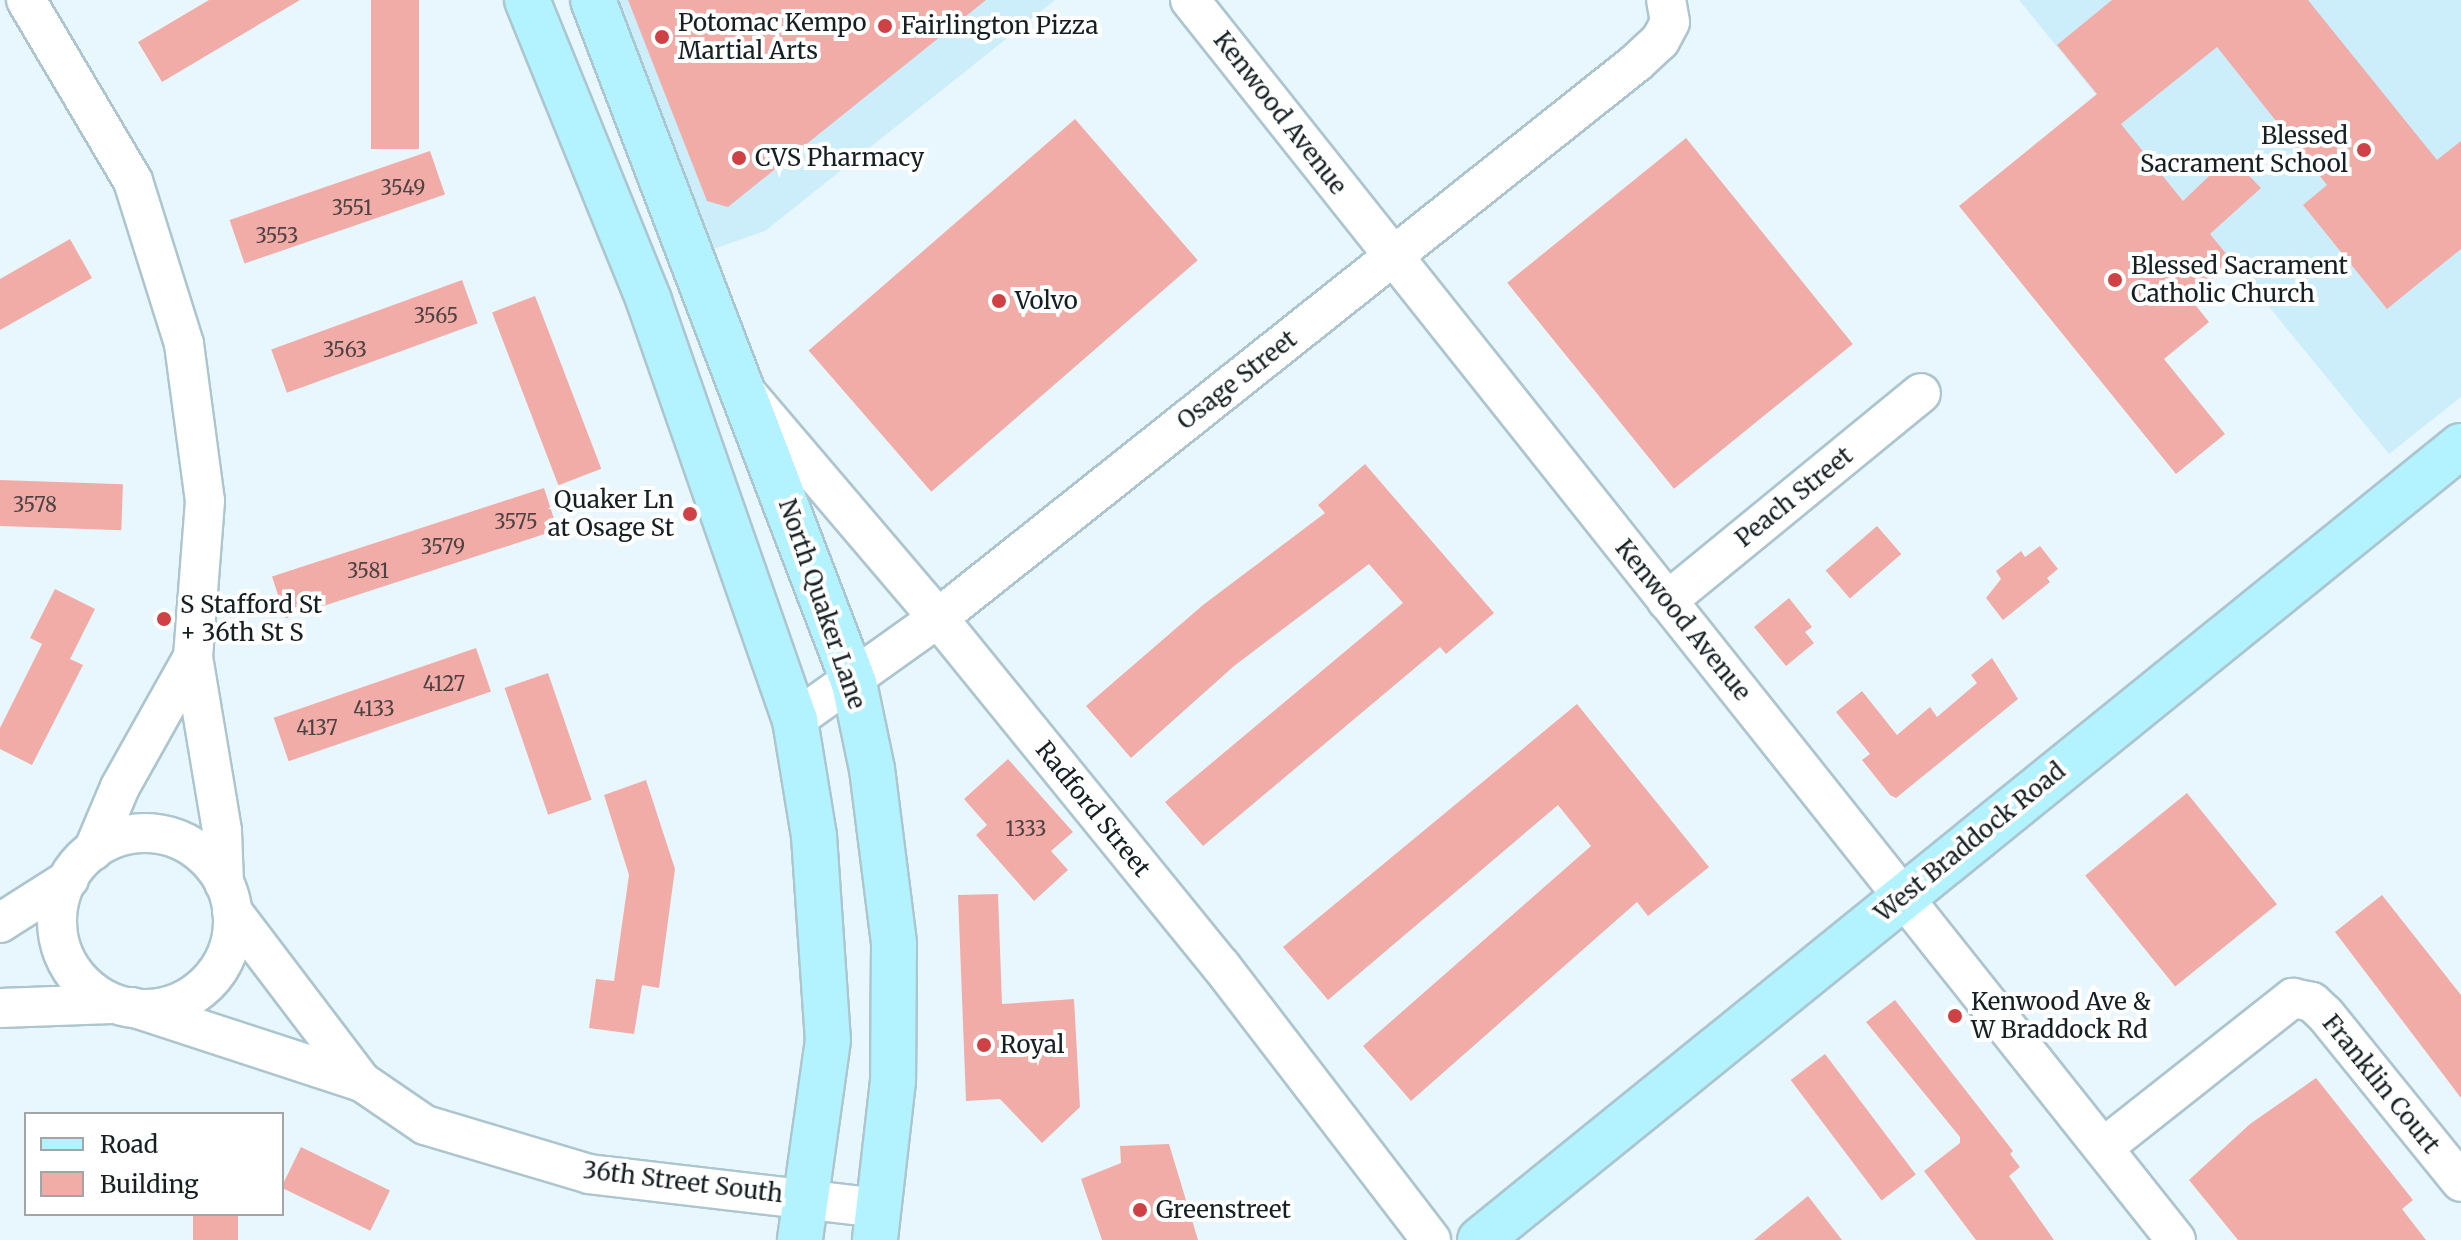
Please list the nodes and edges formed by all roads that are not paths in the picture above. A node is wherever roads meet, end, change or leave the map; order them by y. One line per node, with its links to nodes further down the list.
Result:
1 (26, 0): 12 (street)
2 (527, 0): 14 (main road)
3 (593, 0): 7 (main road, North Quaker Lane)
4 (1190, 0): 6 (street, Kenwood Avenue)
5 (1667, 14): 6 (street, Osage Street)
6 (1394, 256): 10 (street, Kenwood Avenue); 11 (street, Osage Street)
7 (743, 389): 11 (street, Radford Street); 13 (main road, North Quaker Lane)
8 (1921, 393): 10 (street, Peach Street)
9 (2461, 446): 16 (main road, West Braddock Road)
10 (1667, 601): 16 (street, Kenwood Avenue)
11 (938, 618): 13 (street, Osage Street); 27 (street, Radford Street)
12 (193, 657): 15 (street); 17 (street)
13 (854, 683): 14 (street, Osage Street); 25 (main road, North Quaker Lane)
14 (795, 720): 24 (main road)
15 (81, 865): 17 (street); 18 (street); 19 (street)
16 (1905, 894): 22 (street, Kenwood Avenue); 28 (main road, West Braddock Road)
17 (228, 897): 19 (street); 21 (street)
18 (0, 923)
19 (122, 1006): 20 (street, 36th Street South); 21 (street, 36th Street South)
20 (0, 1008)
21 (362, 1082): 24 (street, 36th Street South)
22 (2104, 1147): 23 (street, Franklin Court); 29 (street, Kenwood Avenue)
23 (2461, 1182)
24 (807, 1197): 25 (street, 36th Street South); 26 (main road)
25 (878, 1224)
26 (800, 1240)
27 (1431, 1240)
28 (1480, 1240)
29 (2176, 1240)

